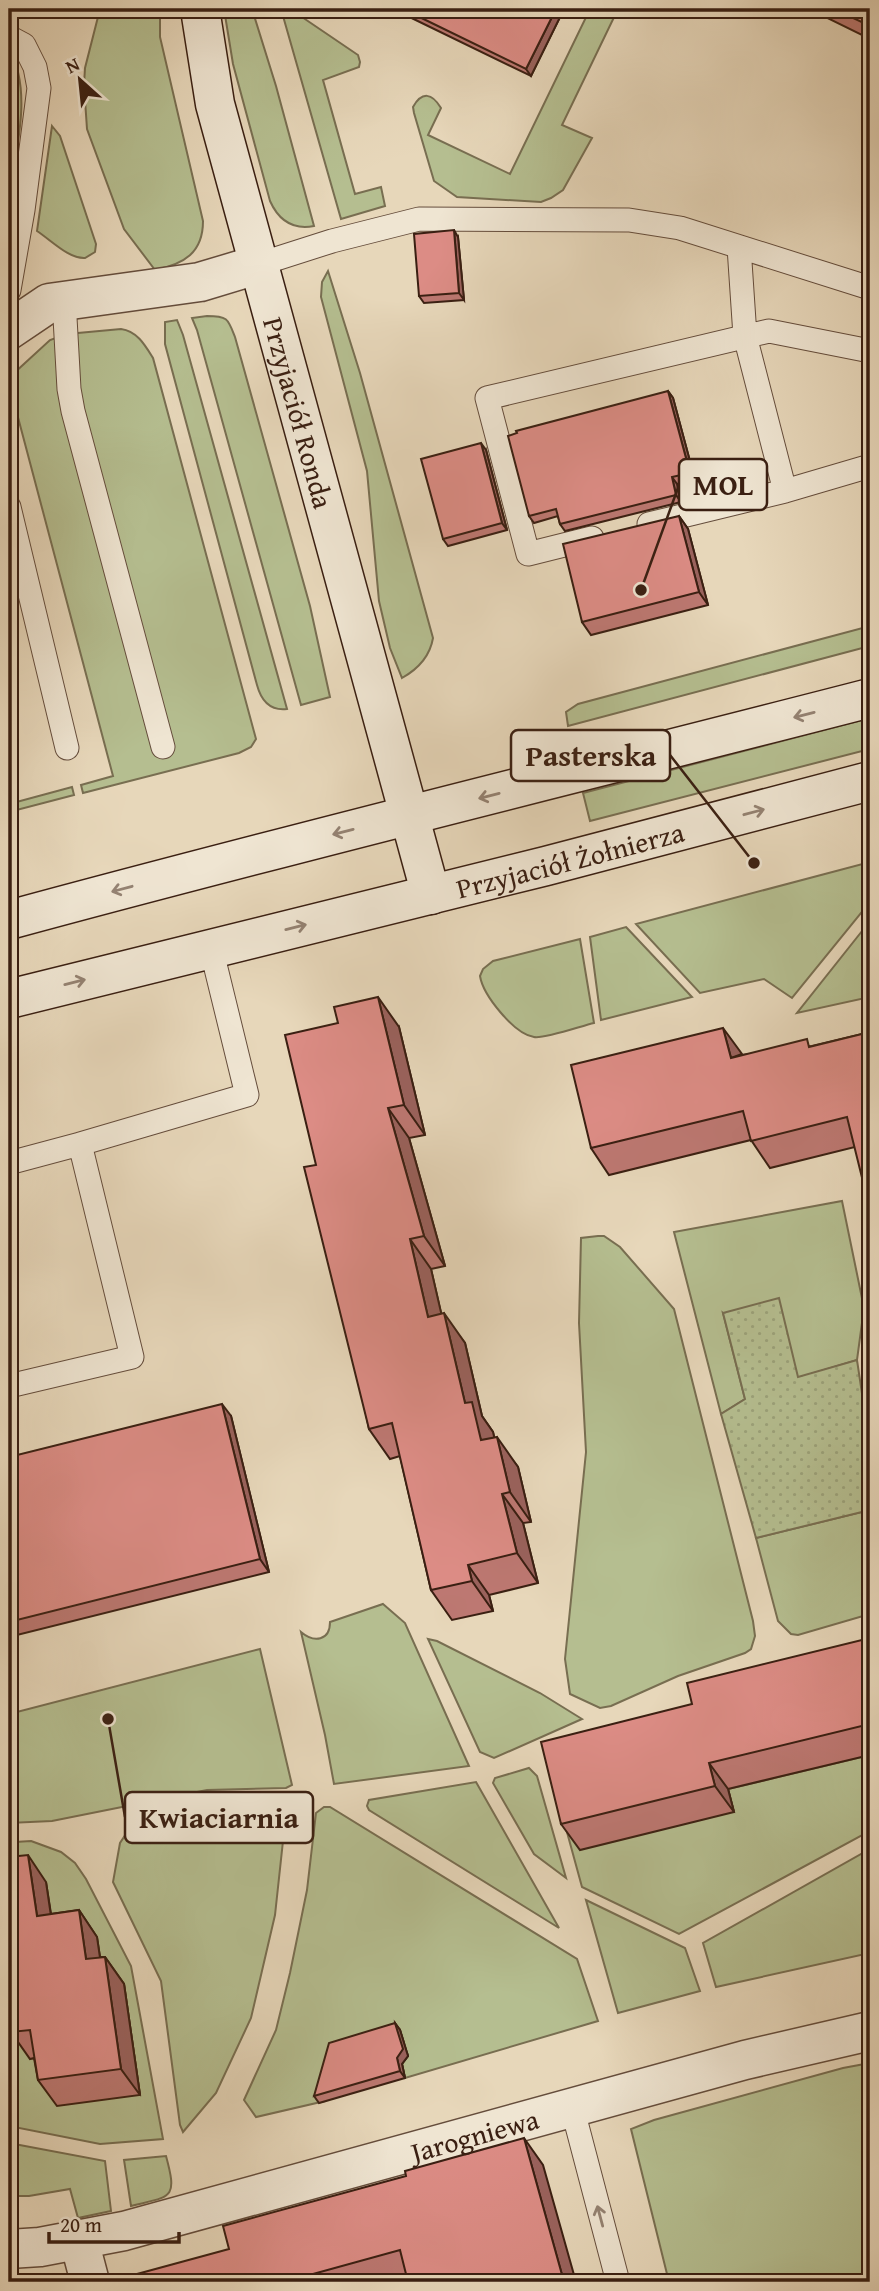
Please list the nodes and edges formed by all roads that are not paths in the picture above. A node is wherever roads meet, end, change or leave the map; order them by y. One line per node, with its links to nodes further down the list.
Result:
1 (200, 9): 4 (street, Przyjaciół Ronda)
2 (9, 37): 6 (lane)
3 (739, 247): 4 (lane); 5 (lane); 9 (lane)
4 (260, 264): 7 (street); 18 (street, Przyjaciół Ronda)
5 (870, 288)
6 (9, 290)
7 (64, 300): 8 (street); 15 (lane)
8 (9, 330)
9 (745, 336): 10 (lane); 12 (lane); 12 (lane)
10 (870, 351)
11 (870, 466): 12 (lane)
12 (785, 491)
13 (9, 507): 16 (lane)
14 (870, 698): 18 (street, one-way to 18)
15 (163, 747)
16 (67, 748)
17 (870, 782): 19 (street, Przyjaciół Żołnierza, one-way to 17)
18 (409, 816): 19 (street, Przyjaciół Żołnierza); 20 (street, one-way to 20)
19 (431, 894): 21 (street, Przyjaciół Żołnierza, one-way to 19)
20 (9, 920)
21 (211, 948): 22 (street, Przyjaciół Żołnierza, one-way to 21); 23 (lane)
22 (9, 999)
23 (80, 1144): 24 (lane); 25 (lane)
24 (9, 1163)
25 (9, 1386)
26 (870, 2031): 27 (street, Jarogniewa)
27 (572, 2107): 28 (street, Jarogniewa); 31 (lane, one-way to 27)
28 (79, 2240): 29 (street, Jarogniewa); 30 (street)
29 (9, 2249)
30 (90, 2282)
31 (618, 2282)

